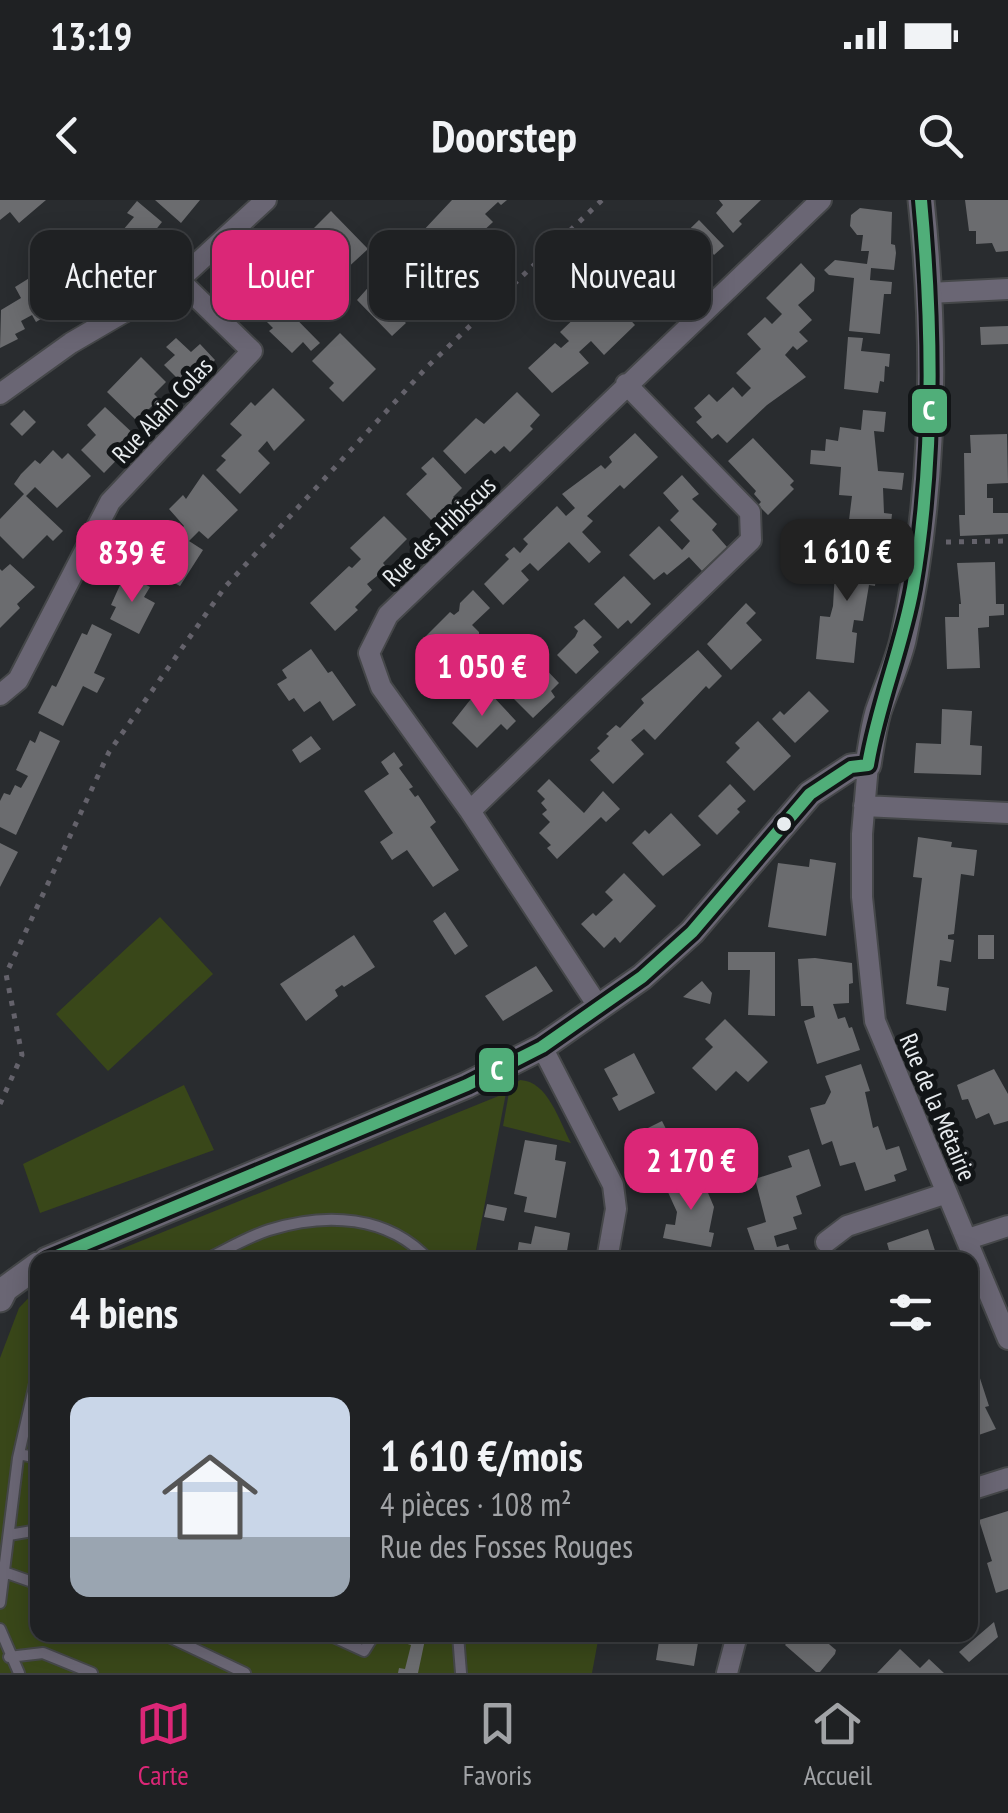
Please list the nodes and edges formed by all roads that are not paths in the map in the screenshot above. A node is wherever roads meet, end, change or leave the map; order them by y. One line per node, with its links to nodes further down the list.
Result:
1 (266, 200): 4 (street)
2 (821, 200): 9 (street, Rue des Hibiscus)
3 (922, 200): 7 (street)
4 (192, 268)
5 (1008, 289): 7 (street)
6 (192, 293): 11 (street, Rue Alain Colas)
7 (929, 294): 12 (street)
8 (110, 320): 10 (street)
9 (626, 384): 14 (street, Rue des Hibiscus); 14 (street)
10 (0, 394)
11 (0, 695)
12 (868, 765): 13 (street, Rue de la Métairie); 16 (street)
13 (864, 806): 15 (street); 18 (street, Rue de la Métairie)
14 (470, 811): 16 (street, Rue des Hibiscus)
15 (1008, 813)
16 (600, 1009): 17 (street)
17 (542, 1047): 22 (street); 25 (street)
18 (947, 1193): 20 (street, Rue de la Métairie); 21 (street)
19 (1008, 1226): 20 (street)
20 (968, 1240): 26 (street, Rue de la Métairie)
21 (826, 1242)
22 (66, 1252)
23 (222, 1252): 24 (lane)
24 (421, 1252)
25 (608, 1252)
26 (973, 1252)
27 (978, 1265): 30 (street, Rue de la Métairie)
28 (30, 1271): 29 (street)
29 (0, 1299)
30 (1008, 1339)
31 (30, 1411): 32 (lane)
32 (19, 1454): 33 (lane); 37 (lane)
33 (30, 1456)
34 (1008, 1478): 35 (street)
35 (978, 1487)
36 (30, 1531): 37 (lane)
37 (8, 1535): 38 (lane)
38 (4, 1572): 39 (lane); 40 (lane)
39 (30, 1581)
40 (0, 1603)
41 (0, 1629): 47 (lane)
42 (179, 1642): 50 (lane)
43 (344, 1642): 44 (lane)
44 (370, 1642)
45 (459, 1642): 51 (lane)
46 (735, 1642): 52 (street)
47 (10, 1657): 48 (lane); 49 (lane)
48 (19, 1673)
49 (92, 1673)
50 (245, 1673)
51 (461, 1673)
52 (727, 1673)

